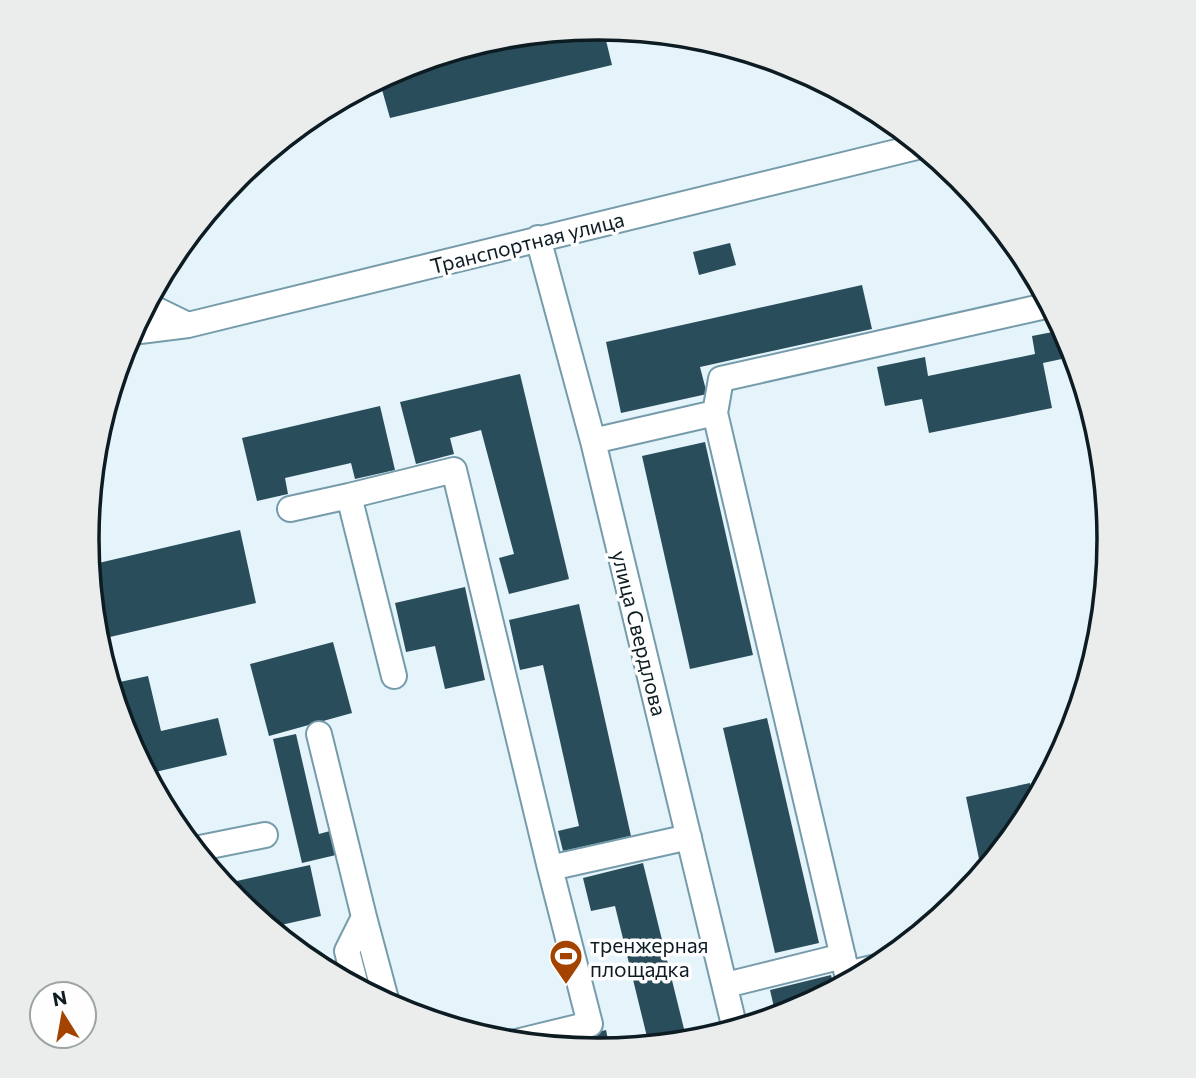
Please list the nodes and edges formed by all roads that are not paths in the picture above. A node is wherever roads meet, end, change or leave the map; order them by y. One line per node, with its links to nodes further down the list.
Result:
1 (909, 149): 2 (street, Транспортная улица)
2 (538, 238): 5 (street, Транспортная улица); 8 (street, улица Свердлова)
3 (1040, 308): 7 (street)
4 (155, 310): 5 (street)
5 (187, 325): 6 (street, Транспортная улица)
6 (145, 330)
7 (715, 413): 8 (street); 18 (street)
8 (593, 441): 14 (street, улица Свердлова)
9 (349, 496): 10 (street); 11 (street); 16 (street)
10 (290, 509)
11 (394, 676)
12 (319, 734): 17 (street)
13 (265, 835): 15 (street)
14 (689, 837): 16 (street); 21 (street, улица Свердлова)
15 (205, 847)
16 (550, 868): 24 (street)
17 (364, 917): 20 (street); 22 (street)
18 (843, 956): 19 (street); 21 (street)
19 (846, 971)
20 (353, 973)
21 (726, 985): 23 (street, улица Свердлова)
22 (383, 989)
23 (733, 1019)
24 (546, 1035)

